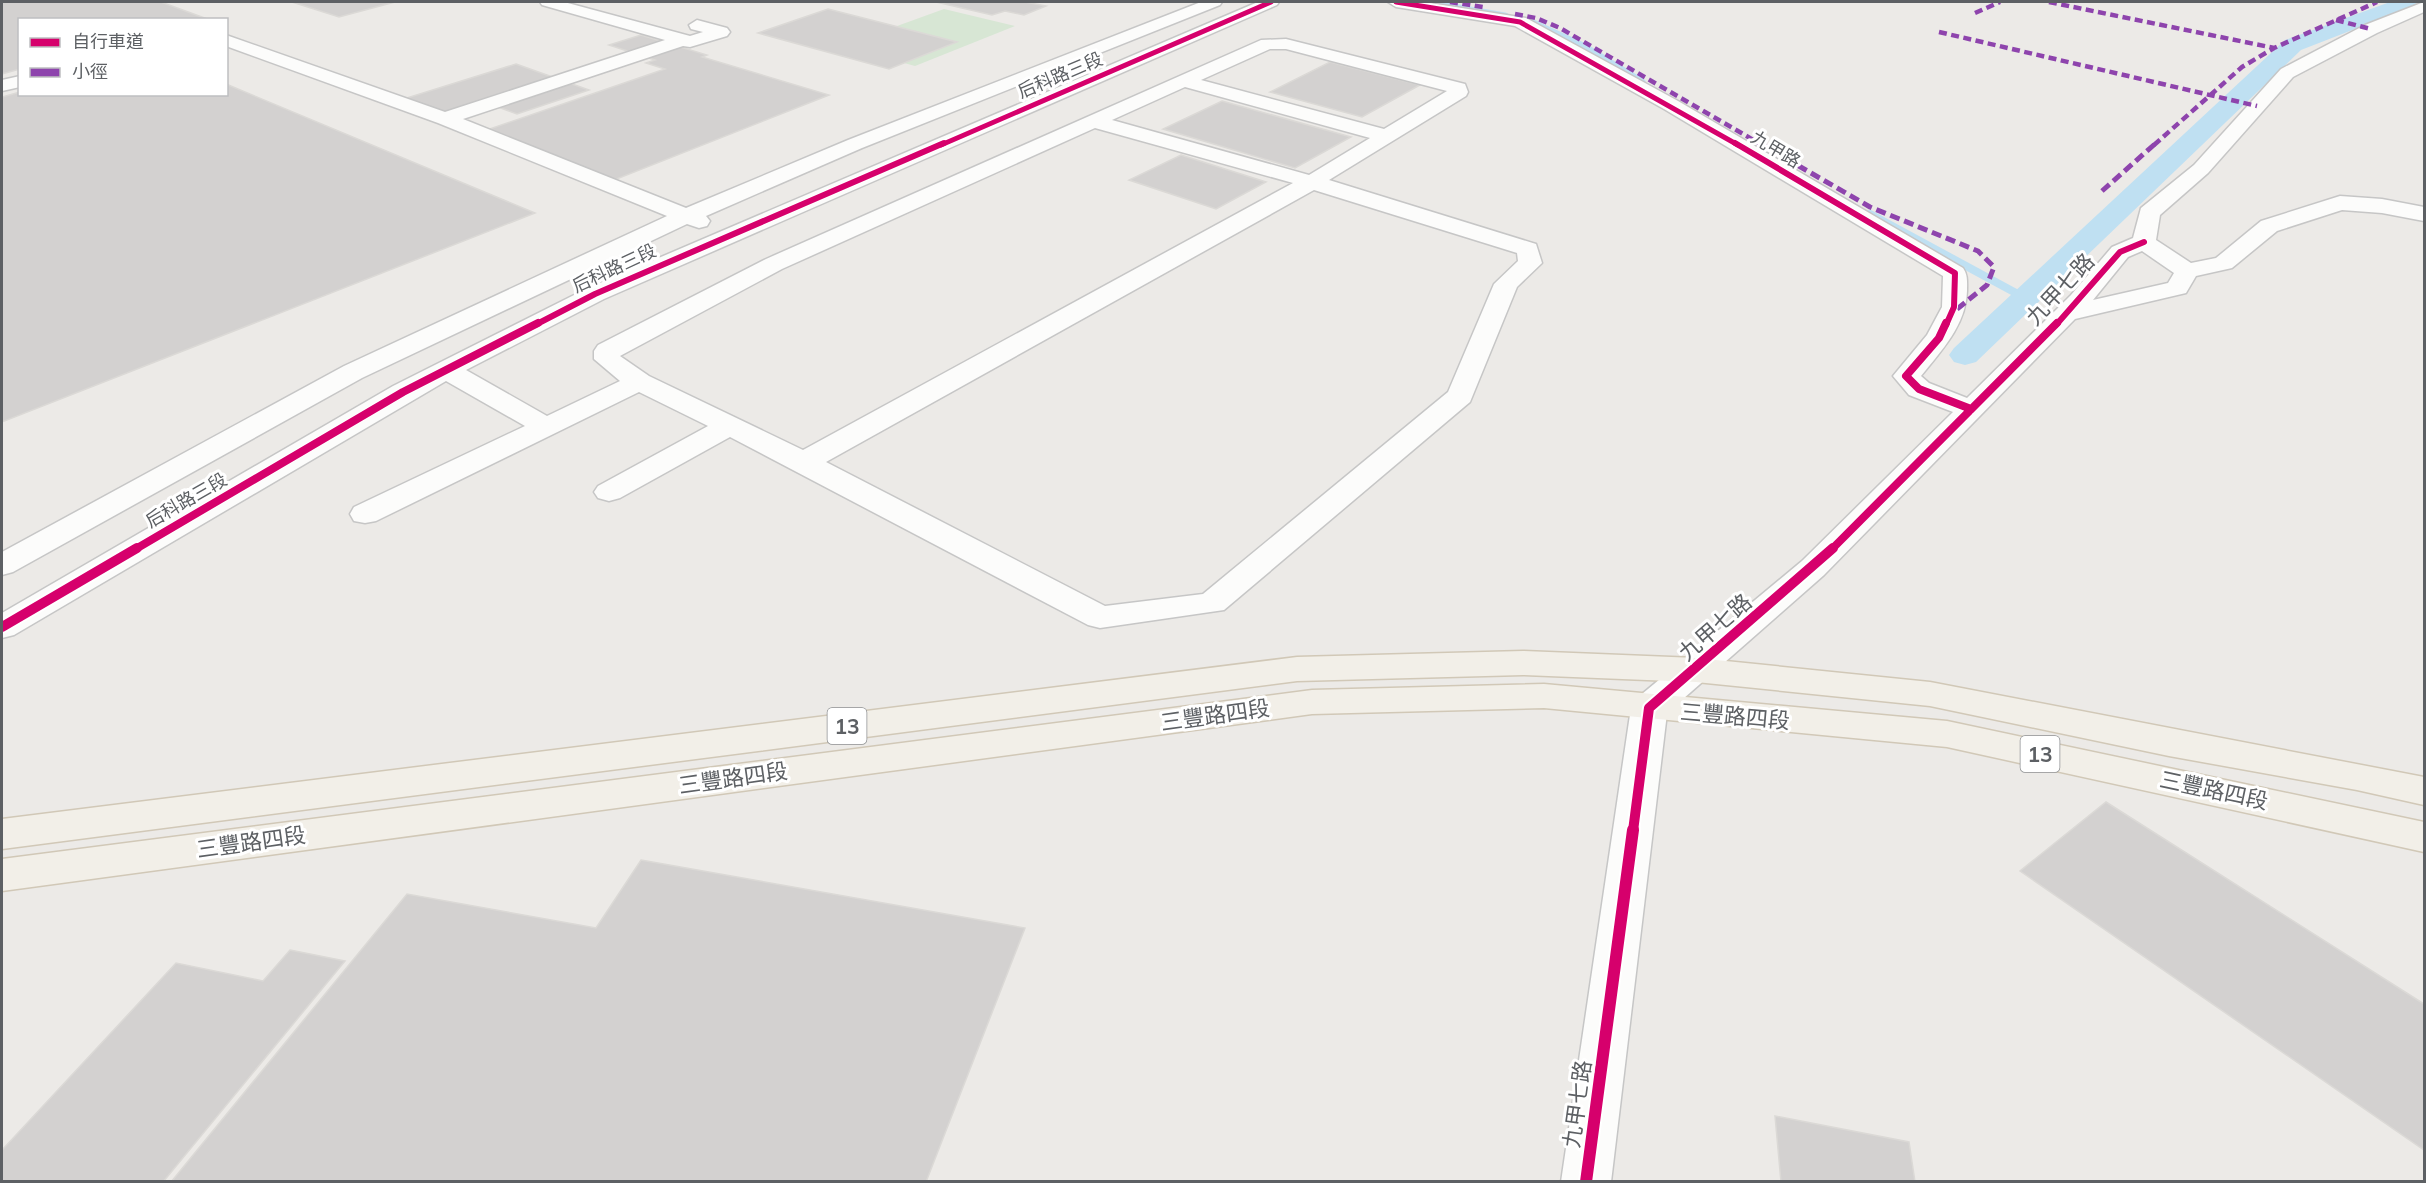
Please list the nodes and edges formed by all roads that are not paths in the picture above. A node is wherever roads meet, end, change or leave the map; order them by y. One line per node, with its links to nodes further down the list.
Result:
1 (548, 2): 7 (street)
2 (597, 2): 7 (street)
3 (1214, 2): 19 (street, 后科路三段)
4 (1272, 2): 20 (street, 后科路三段)
5 (1396, 2): 26 (street, 九甲路)
6 (2424, 6): 21 (street)
7 (573, 8): 9 (street)
8 (697, 25): 9 (street)
9 (683, 40): 14 (street)
10 (228, 41): 14 (street)
11 (18, 82): 13 (street)
12 (1187, 82): 15 (street); 16 (street); 16 (street)
13 (2, 86)
14 (445, 119): 19 (street)
15 (1096, 122): 17 (street); 25 (street)
16 (1386, 136): 17 (street)
17 (1312, 182): 29 (street); 29 (street)
18 (2424, 214): 22 (street)
19 (686, 216): 20 (street); 32 (street, 后科路三段)
20 (731, 234): 24 (street, 后科路三段)
21 (2144, 242): 22 (street); 23 (street, 九甲七路)
22 (2187, 271): 23 (street, 九甲七路)
23 (2066, 314): 26 (street, 九甲七路)
24 (446, 370): 28 (street); 33 (street, 后科路三段)
25 (639, 382): 27 (street); 28 (street)
26 (1971, 409): 34 (street, 九甲七路)
27 (730, 426): 29 (street); 30 (street)
28 (546, 427): 31 (street)
29 (804, 462)
30 (609, 492)
31 (365, 514)
32 (2, 565)
33 (2, 627)
34 (1696, 670): 35 (street, 九甲七路); 36 (main road, 三豐路四段 / 13); 37 (main road, 三豐路四段 / 13)
35 (1649, 708): 38 (main road, 三豐路四段 / 13); 39 (main road, 三豐路四段 / 13); 40 (street, 九甲七路)
36 (2424, 791)
37 (2, 834)
38 (2424, 837)
39 (2, 875)
40 (1586, 1182)

